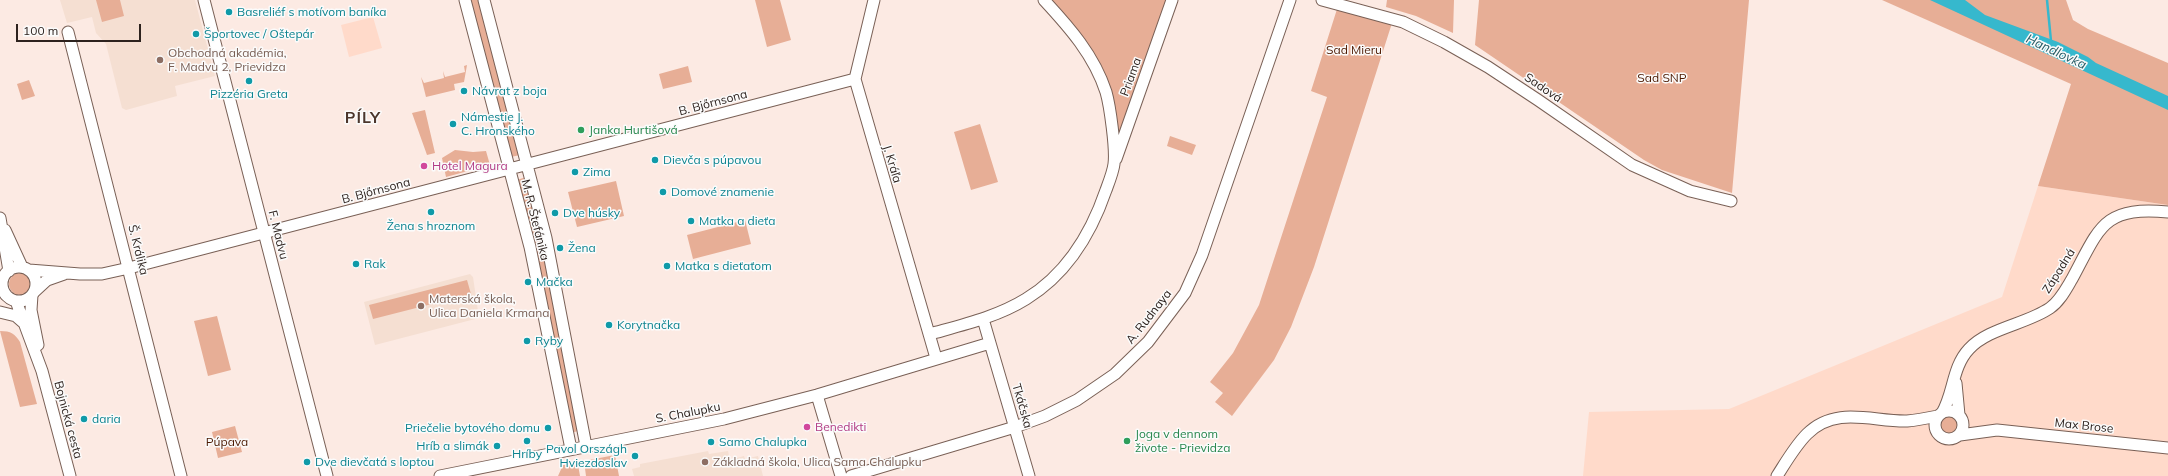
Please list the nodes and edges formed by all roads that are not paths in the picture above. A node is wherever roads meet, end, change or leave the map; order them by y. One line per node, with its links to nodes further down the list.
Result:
1 (204, 0): 17 (street, F. Madvu)
2 (466, 0): 13 (street, M. R. Štefánika)
3 (484, 0): 11 (street, M. R. Štefánika)
4 (874, 0): 10 (street)
5 (1044, 0): 12 (street)
6 (1172, 0): 12 (street, Priama)
7 (1290, 0): 38 (street, A. Rudnaya)
8 (1322, 0): 14 (street, Sadová)
9 (68, 32): 18 (street, Š. Králika)
10 (854, 79): 11 (street, B. Bjőrnsona); 29 (street, J. Kráľa)
11 (527, 164): 13 (street, B. Bjőrnsona); 42 (street, M. R. Štefánika)
12 (1114, 164): 27 (street, Priama)
13 (509, 169): 17 (street, B. Bjőrnsona); 44 (street, M. R. Štefánika)
14 (1731, 201)
15 (2168, 212): 33 (street, Západná)
16 (0, 220): 19 (street, Bojnická cesta); 20 (street, Bojnická cesta)
17 (264, 233): 18 (street, B. Bjőrnsona); 45 (street, F. Madvu)
18 (129, 268): 21 (street, B. Bjőrnsona); 47 (street, Š. Králika)
19 (26, 269): 20 (street); 21 (street, B. Bjőrnsona); 23 (street, Bojnická cesta)
20 (9, 271): 22 (street, Bojnická cesta)
21 (65, 273): 23 (street, B. Bjőrnsona)
22 (1, 285): 24 (street, Bojnická cesta)
23 (33, 294): 24 (street); 32 (street, Bojnická cesta)
24 (14, 300): 25 (street); 28 (street, Bojnická cesta)
25 (0, 304)
26 (0, 312): 28 (street)
27 (983, 319): 29 (street); 30 (street)
28 (25, 325): 32 (street, Bojnická cesta)
29 (930, 334): 31 (street)
30 (990, 343): 31 (street, S. Chalupku); 38 (street, Tkáčska)
31 (936, 358): 34 (street, S. Chalupku)
32 (42, 371): 46 (street, Bojnická cesta)
33 (1956, 373): 35 (street, Západná); 36 (street, Západná)
34 (817, 395): 42 (street, S. Chalupku); 49 (street)
35 (1940, 414): 36 (street, Max Brose); 37 (street, Max Brose); 40 (street)
36 (1961, 417): 39 (street, Max Brose); 41 (street)
37 (1907, 421): 40 (street, Max Brose); 52 (street, Max Brose)
38 (1015, 427): 50 (street, A. Rudnaya); 51 (street, Tkáčska)
39 (1997, 430): 41 (street, Max Brose); 43 (street, Max Brose)
40 (1936, 431): 41 (street, Max Brose)
41 (1960, 435)
42 (586, 446): 44 (street, S. Chalupku)
43 (2168, 448)
44 (571, 449): 48 (street, S. Chalupku)
45 (327, 473)
46 (70, 476)
47 (181, 476)
48 (440, 476)
49 (841, 476)
50 (851, 476)
51 (1029, 476)
52 (1777, 476)

